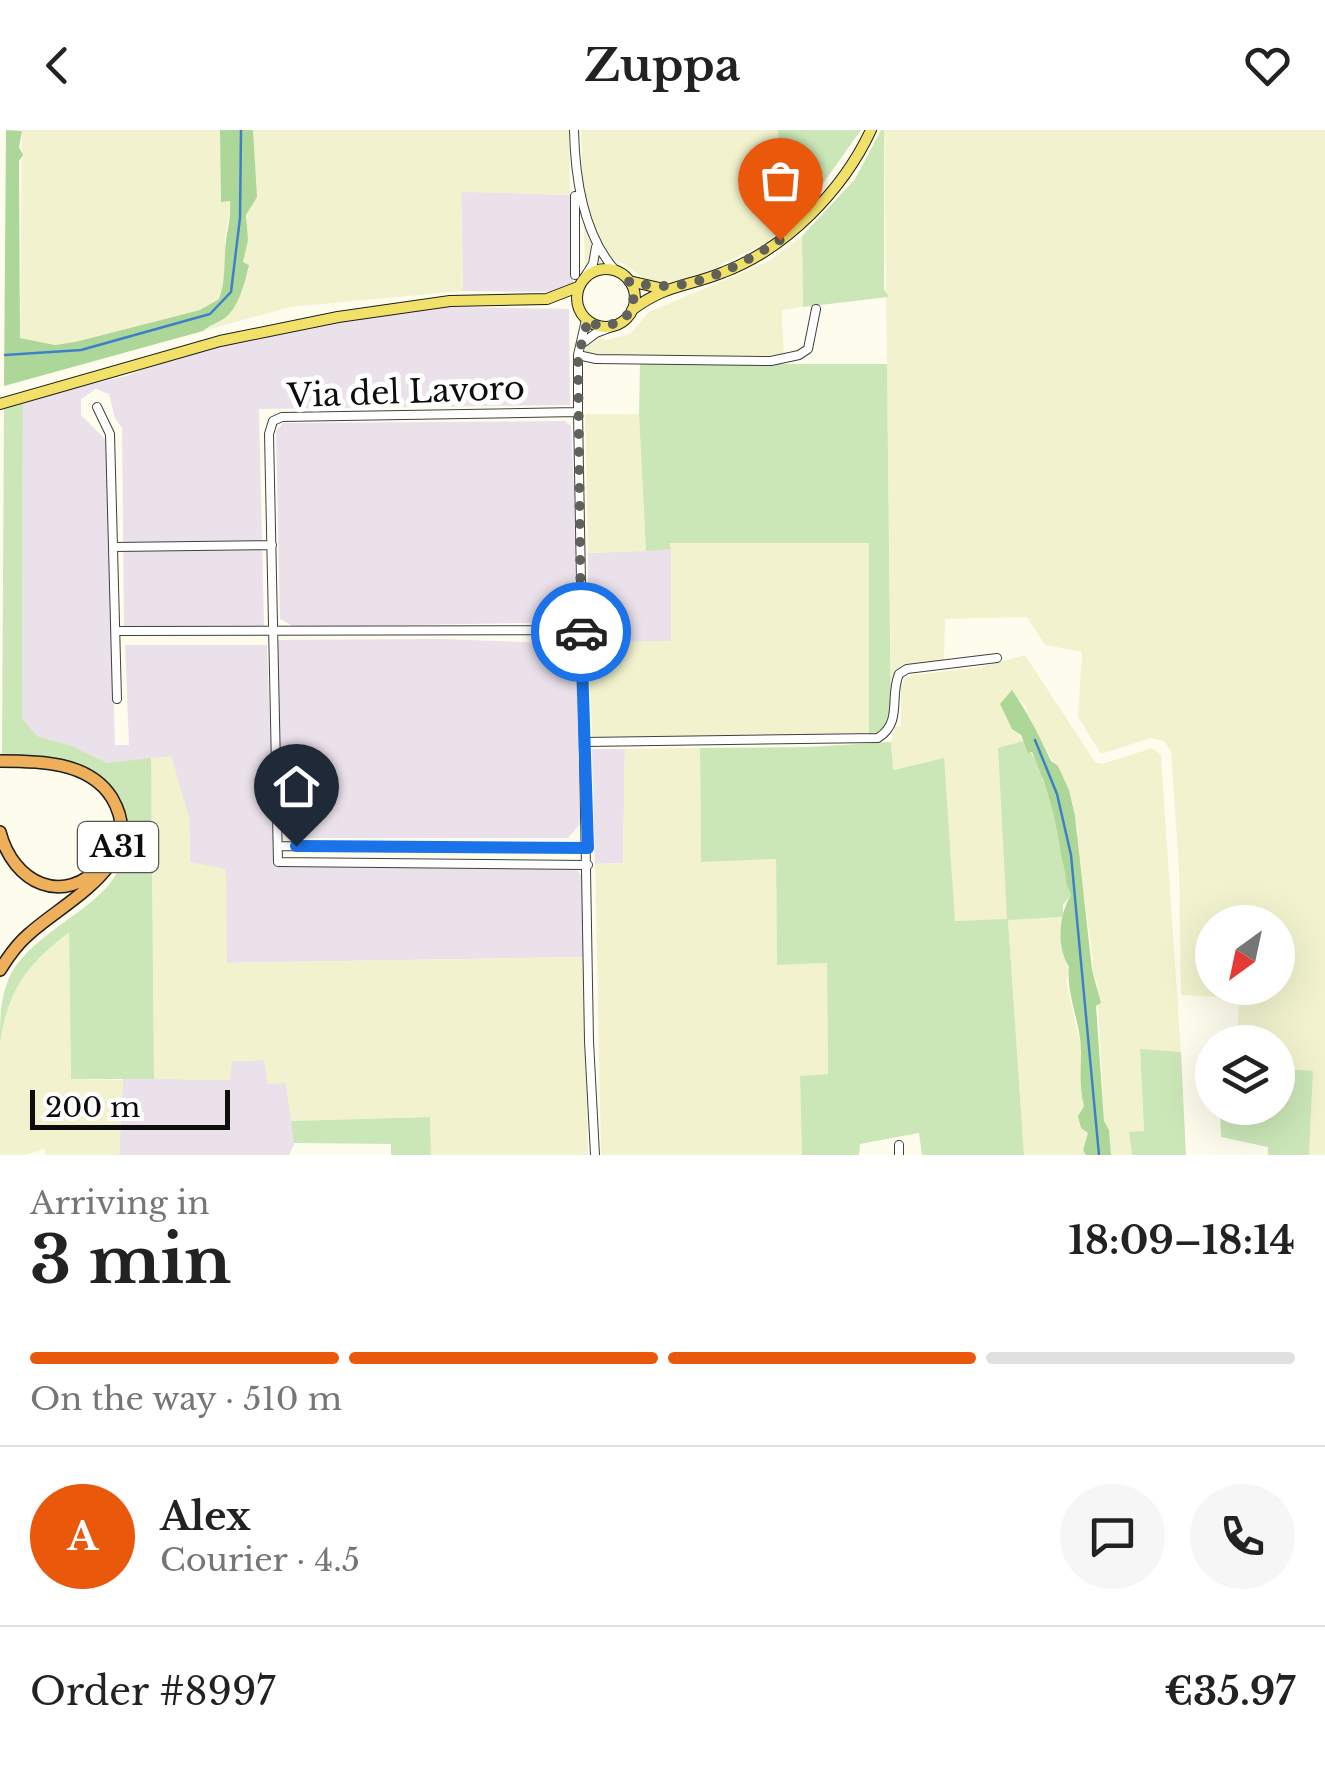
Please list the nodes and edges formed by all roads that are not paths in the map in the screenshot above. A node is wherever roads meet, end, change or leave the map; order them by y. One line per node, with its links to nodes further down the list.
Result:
1 (574, 130): 4 (street)
2 (871, 130): 10 (main road)
3 (575, 196): 5 (street)
4 (592, 230): 5 (street); 6 (street)
5 (575, 232): 8 (street)
6 (596, 247): 7 (street); 8 (street)
7 (615, 270): 8 (main road); 9 (main road)
8 (579, 280): 11 (main road); 14 (main road)
9 (629, 281): 10 (main road); 13 (main road)
10 (665, 289): 13 (main road)
11 (548, 298): 14 (main road); 17 (main road)
12 (816, 309): 16 (street)
13 (632, 310): 15 (main road)
14 (583, 315): 15 (main road); 16 (street)
15 (617, 325): 16 (street)
16 (579, 350): 19 (street)
17 (0, 401)
18 (97, 406): 21 (street)
19 (578, 412): 20 (street, Via del Lavoro); 22 (street)
20 (272, 544): 21 (street); 24 (street, Via del Lavoro)
21 (114, 546): 23 (street)
22 (581, 630): 24 (street); 27 (street)
23 (116, 631): 24 (street); 26 (street)
24 (275, 631): 30 (street, Via del Lavoro)
25 (997, 658): 27 (street)
26 (116, 699)
27 (584, 742): 32 (street)
28 (0, 764): 29 (highway, A31); 35 (highway, A31)
29 (0, 832)
30 (278, 846): 31 (street); 33 (street)
31 (296, 846): 32 (street); 33 (street)
32 (588, 848): 34 (street)
33 (296, 862): 34 (street)
34 (588, 865): 36 (street)
35 (0, 970)
36 (595, 1155)

